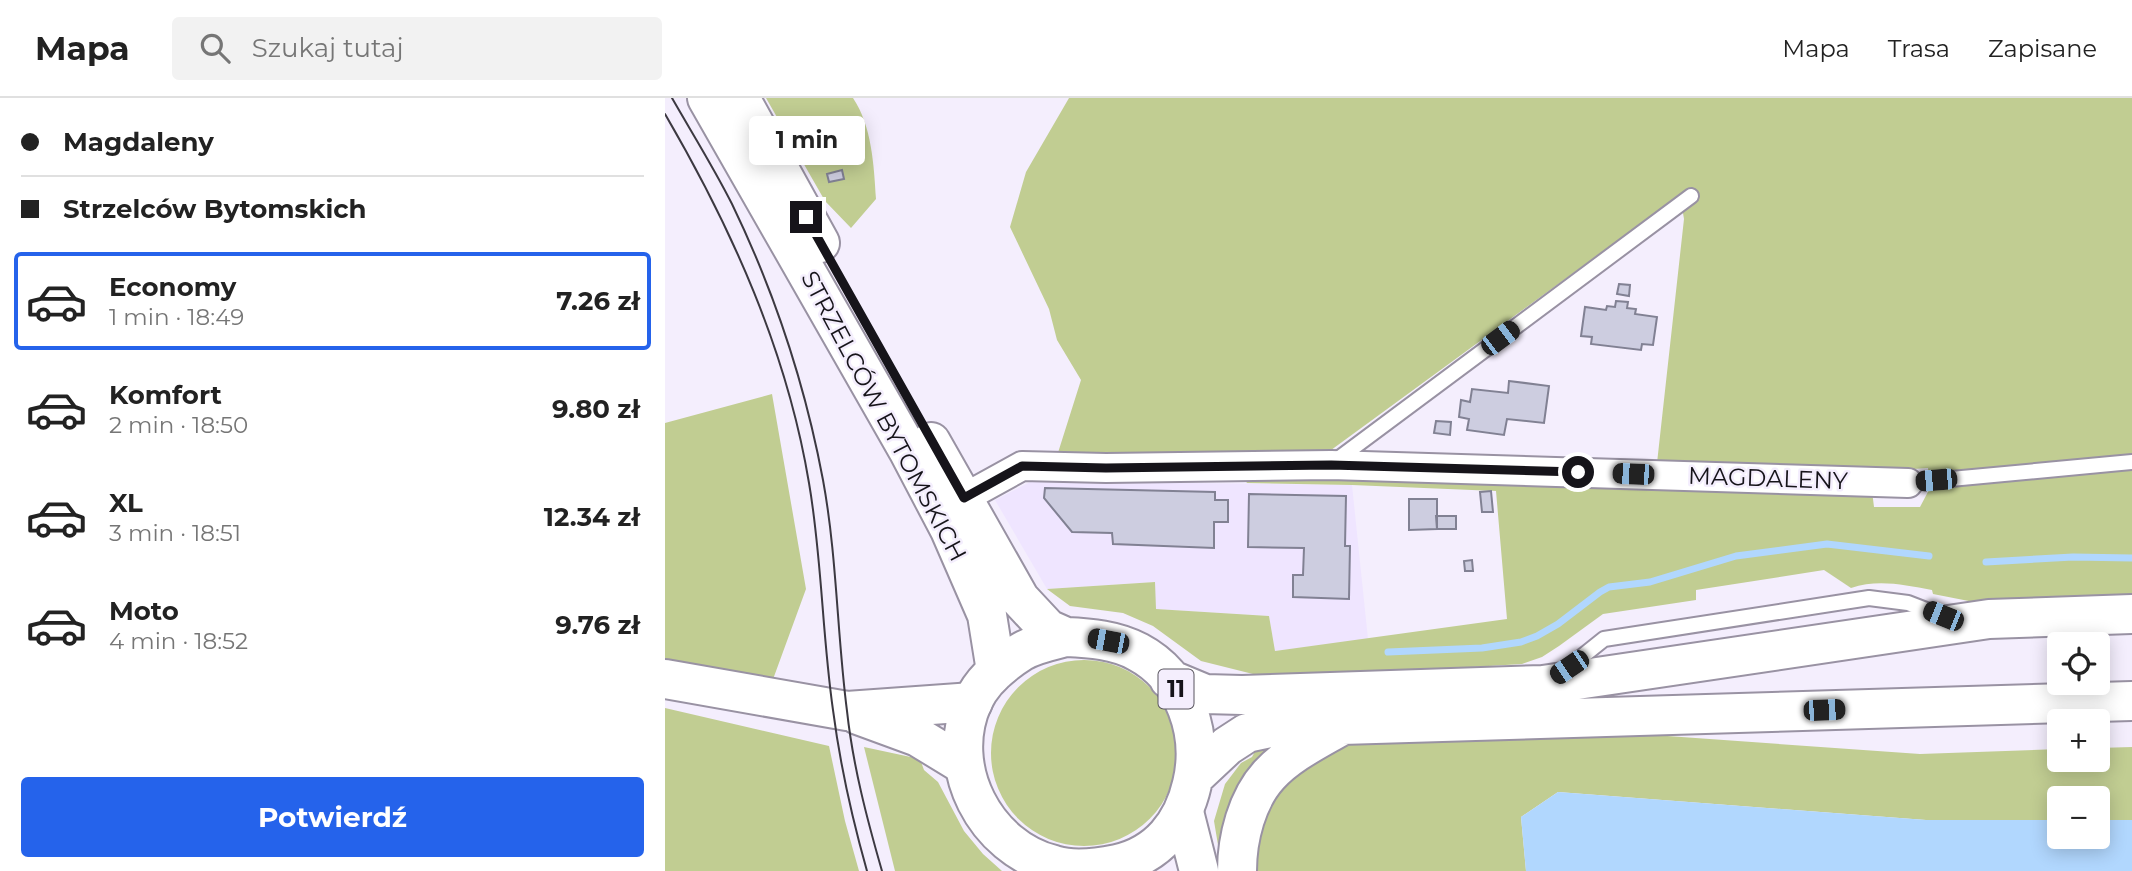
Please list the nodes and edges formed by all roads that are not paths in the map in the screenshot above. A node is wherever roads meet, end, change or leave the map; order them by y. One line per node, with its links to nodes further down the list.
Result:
1 (706, 98): 10 (main road, STRZELCÓW BYTOMSKICH)
2 (740, 98): 7 (main road, STRZELCÓW BYTOMSKICH / 11)
3 (1691, 196): 5 (lane)
4 (2132, 462): 6 (lane)
5 (1331, 465): 6 (street, MAGDALENY); 7 (street, MAGDALENY)
6 (1908, 483)
7 (964, 498): 9 (main road, STRZELCÓW BYTOMSKICH / 11)
8 (2132, 614): 12 (main road)
9 (1066, 637): 10 (main road, 11); 12 (main road, 11)
10 (996, 671): 14 (main road, 11)
11 (665, 678): 15 (main road)
12 (1170, 678): 18 (main road, 11)
13 (2132, 701): 16 (main road)
14 (973, 702): 15 (main road); 17 (main road, 11)
15 (847, 711): 17 (main road)
16 (1343, 724): 18 (main road); 21 (main road)
17 (964, 765): 19 (main road, 11)
18 (1189, 794): 19 (main road, 11); 20 (main road, 11)
19 (1114, 869)
20 (1199, 871)
21 (1237, 871)

